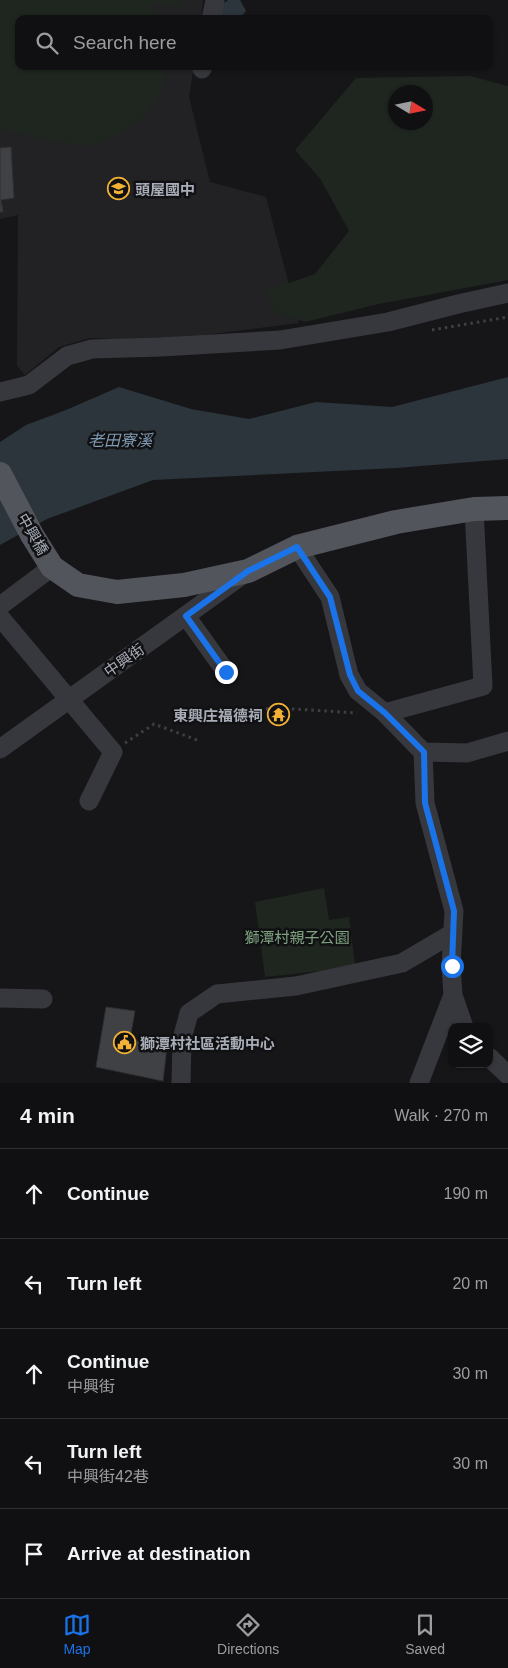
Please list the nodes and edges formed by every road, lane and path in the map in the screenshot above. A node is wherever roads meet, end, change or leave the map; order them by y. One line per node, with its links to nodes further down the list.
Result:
1 (214, 0): 2 (street)
2 (212, 15)
3 (508, 293): 4 (street)
4 (0, 392)
5 (0, 474): 9 (main road, 中興橋)
6 (508, 508): 7 (main road)
7 (474, 510): 8 (main road); 17 (street)
8 (297, 547): 10 (main road); 17 (street)
9 (52, 567): 10 (main road); 11 (street)
10 (248, 571): 12 (street, 中興街)
11 (0, 606)
12 (186, 616): 14 (street); 15 (street, 中興街)
13 (0, 617): 15 (street)
14 (226, 672)
15 (69, 699): 20 (street, 中興街); 21 (street)
16 (253, 710): 17 (path)
17 (385, 713): 22 (street)
18 (197, 740): 21 (path)
19 (508, 741): 22 (street)
20 (0, 748)
21 (113, 752): 23 (street)
22 (424, 752): 24 (street)
23 (89, 801)
24 (453, 933): 25 (street); 32 (street)
25 (453, 995): 28 (street); 33 (street)
26 (0, 998): 27 (street)
27 (43, 999)
28 (463, 1023)
29 (493, 1061): 30 (street)
30 (508, 1074)
31 (508, 1079): 34 (street)
32 (180, 1083)
33 (419, 1083)
34 (506, 1083)

